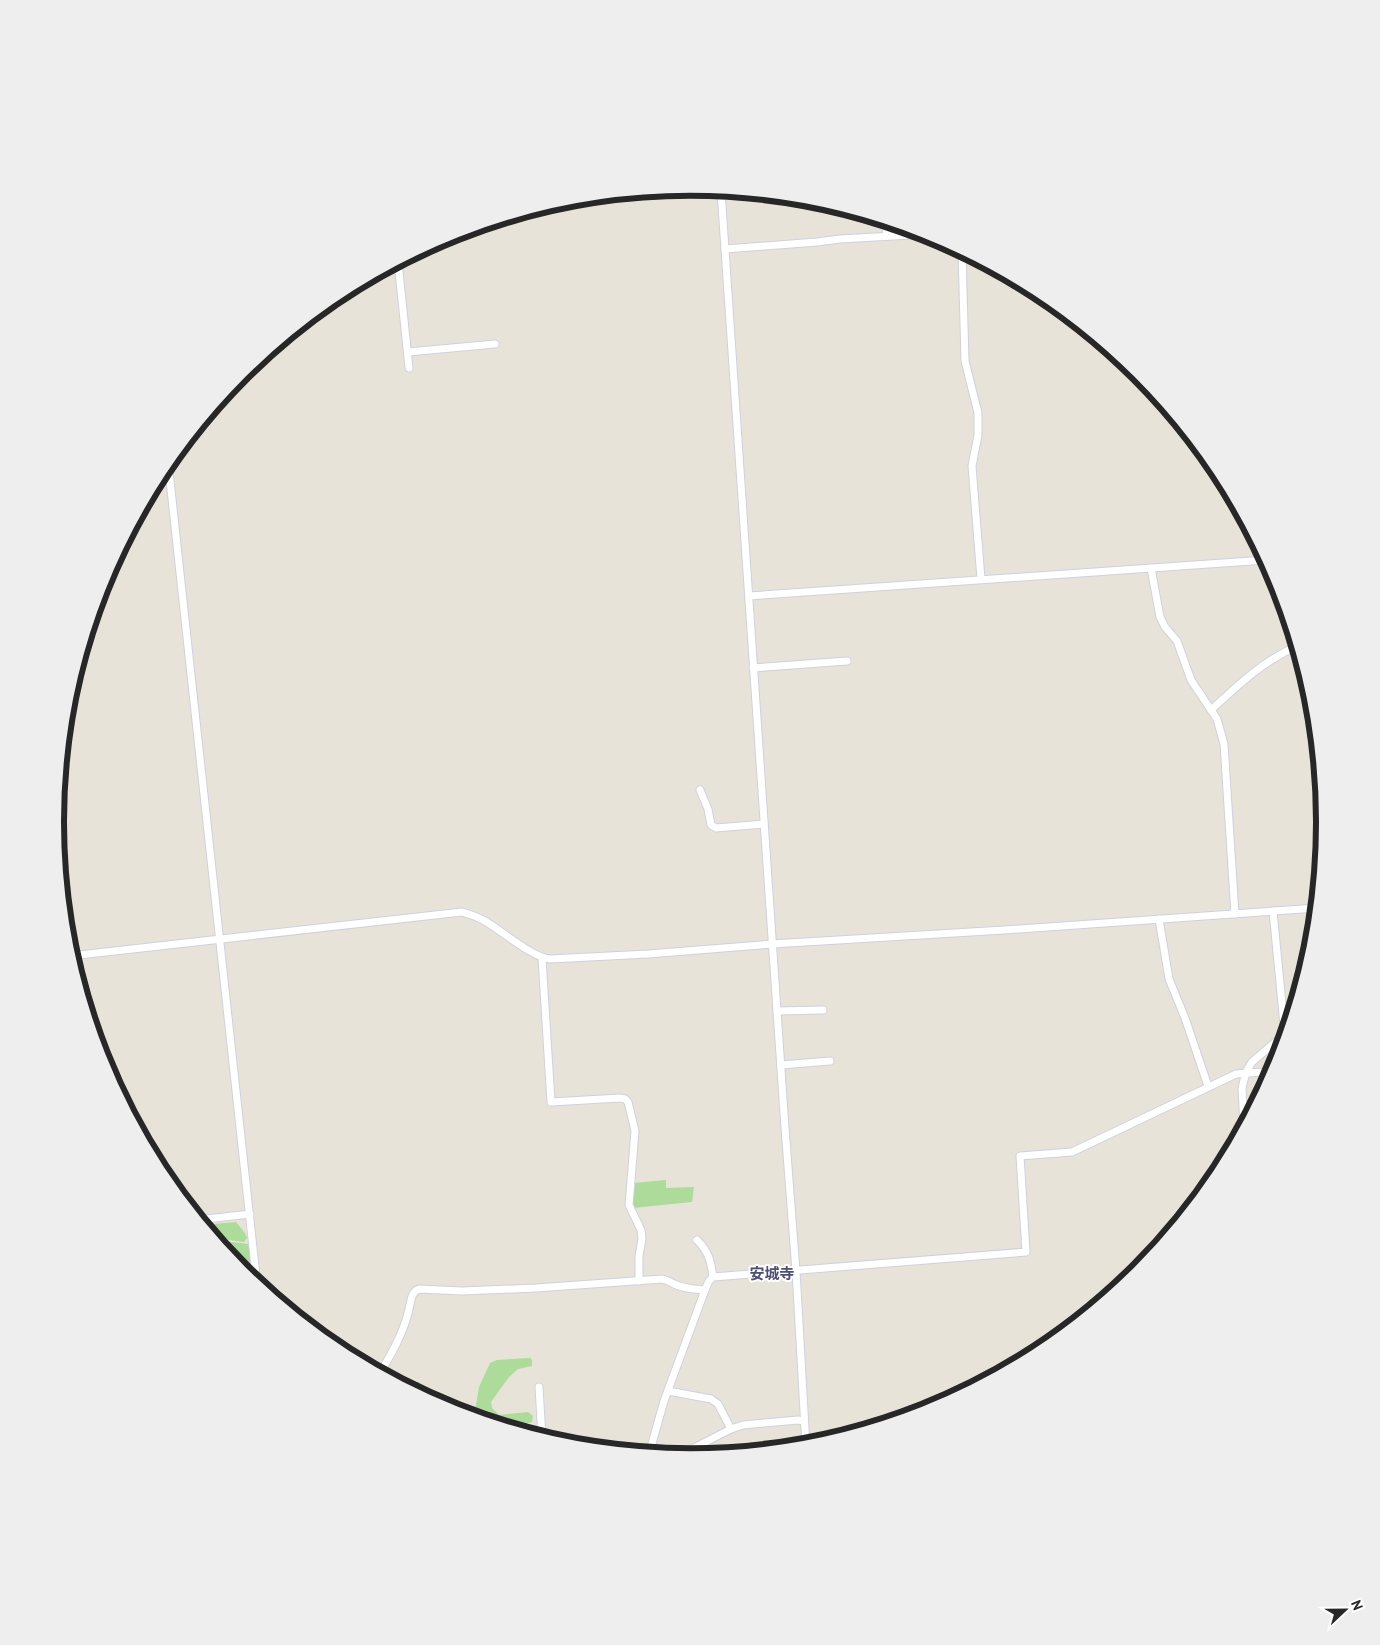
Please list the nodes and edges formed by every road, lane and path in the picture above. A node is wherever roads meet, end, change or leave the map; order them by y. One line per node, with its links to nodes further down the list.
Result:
1 (721, 198): 5 (street)
2 (886, 228): 4 (street)
3 (907, 235): 4 (street)
4 (887, 236): 5 (street)
5 (725, 249): 15 (street)
6 (962, 259): 14 (street)
7 (399, 269): 9 (street)
8 (496, 344): 9 (street)
9 (408, 352): 10 (street)
10 (409, 368)
11 (169, 474): 26 (street)
12 (1259, 561): 13 (street)
13 (1151, 568): 14 (street); 19 (street)
14 (981, 579): 15 (street)
15 (749, 596): 18 (street)
16 (1291, 649): 19 (street)
17 (847, 661): 18 (street)
18 (754, 668): 21 (street)
19 (1211, 710): 24 (street)
20 (700, 790): 21 (street)
21 (764, 824): 27 (street)
22 (1310, 908): 23 (street)
23 (1273, 911): 24 (street); 32 (street)
24 (1235, 914): 25 (street)
25 (1159, 919): 27 (street); 38 (street)
26 (220, 938): 28 (street); 29 (street); 40 (street)
27 (772, 944): 29 (street); 31 (street)
28 (78, 955)
29 (542, 958): 46 (street)
30 (824, 1010): 31 (street)
31 (777, 1011): 35 (street)
32 (1284, 1022)
33 (1277, 1041): 37 (street)
34 (830, 1061): 35 (street)
35 (780, 1065): 43 (street)
36 (1265, 1071): 37 (street)
37 (1246, 1072): 38 (street); 39 (street)
38 (1208, 1086): 43 (street)
39 (1243, 1115)
40 (250, 1214): 41 (street); 44 (street)
41 (206, 1219)
42 (697, 1240): 45 (street)
43 (796, 1271): 45 (street); 51 (street)
44 (256, 1273)
45 (713, 1277): 47 (street)
46 (639, 1281): 47 (street); 48 (street)
47 (705, 1290): 50 (street)
48 (383, 1368)
49 (538, 1387): 53 (street)
50 (668, 1391): 52 (street); 55 (street)
51 (804, 1421): 52 (street); 54 (street)
52 (731, 1429): 56 (street)
53 (541, 1430)
54 (805, 1438)
55 (651, 1447)
56 (692, 1449)

